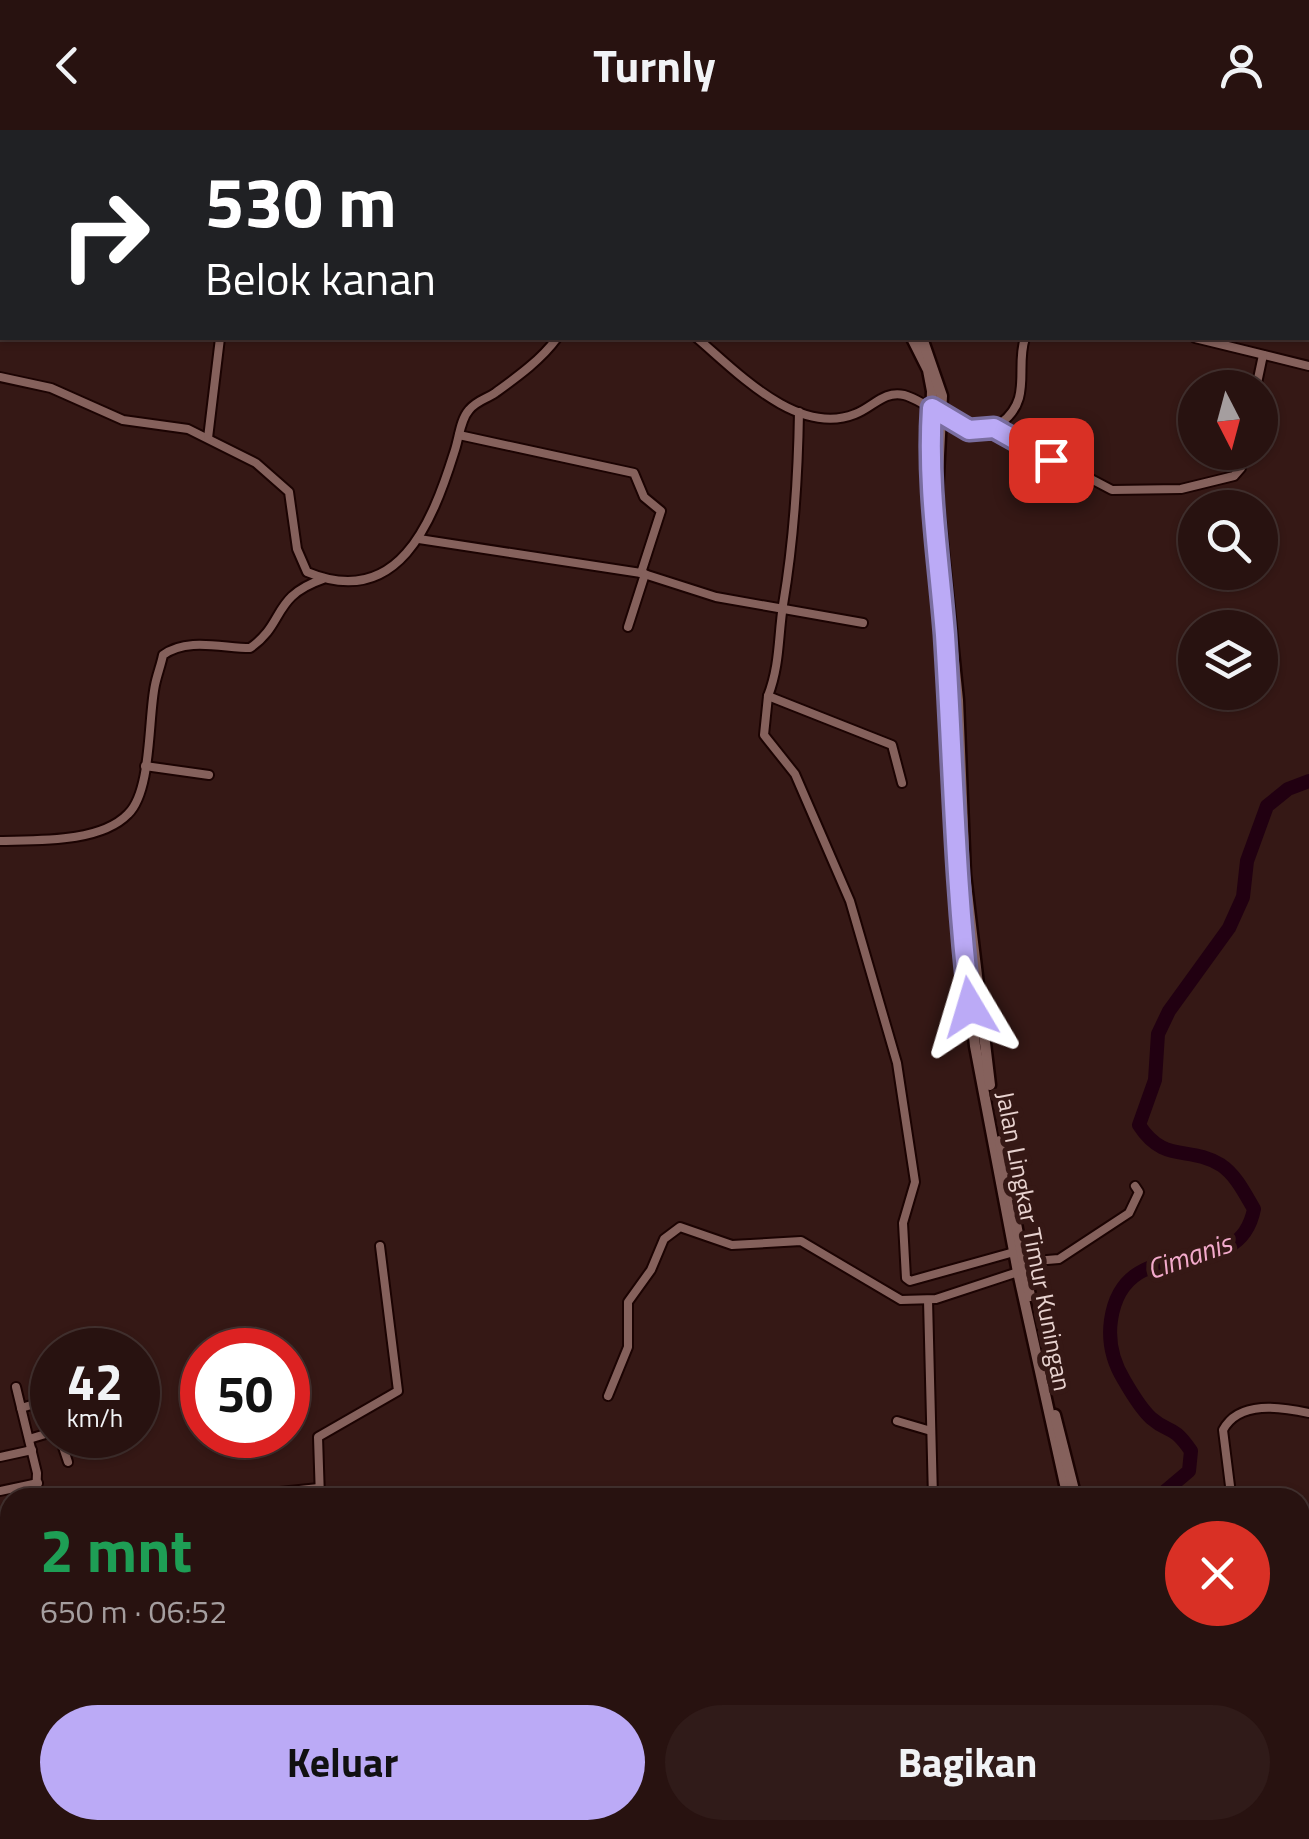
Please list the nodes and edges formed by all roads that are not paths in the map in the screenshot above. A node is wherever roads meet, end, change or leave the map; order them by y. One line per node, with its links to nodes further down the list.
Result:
1 (220, 340): 16 (street)
2 (555, 340): 15 (street)
3 (699, 340): 12 (street)
4 (913, 340): 13 (main road, Jalan Lingkar Timur Kuningan)
5 (923, 340): 13 (main road, Jalan Lingkar Timur Kuningan)
6 (1025, 340): 14 (street)
7 (1204, 340): 8 (street)
8 (1263, 354): 9 (street); 10 (street)
9 (1309, 366)
10 (1260, 370)
11 (0, 377): 16 (street)
12 (800, 412): 13 (street); 21 (street)
13 (936, 412): 14 (street); 31 (main road, Jalan Lingkar Timur Kuningan); 32 (main road, Jalan Lingkar Timur Kuningan)
14 (994, 428): 17 (street)
15 (459, 435): 18 (street); 19 (street)
16 (208, 438): 20 (street)
17 (1236, 470)
18 (419, 539): 19 (street); 20 (street)
19 (643, 574): 21 (street); 23 (street)
20 (323, 578): 25 (street)
21 (783, 609): 22 (street); 24 (street)
22 (863, 623)
23 (628, 627)
24 (768, 696): 27 (street); 31 (street)
25 (145, 766): 26 (street); 28 (street)
26 (209, 775)
27 (902, 783)
28 (0, 842)
29 (1134, 1186): 32 (street)
30 (380, 1246): 51 (street)
31 (1014, 1252): 32 (main road, Jalan Lingkar Timur Kuningan)
32 (1020, 1267): 33 (street); 53 (main road, Jalan Lingkar Timur Kuningan); 54 (main road, Jalan Lingkar Timur Kuningan)
33 (928, 1300): 35 (street); 40 (street)
34 (16, 1387): 37 (street)
35 (608, 1396)
36 (30, 1406): 37 (street)
37 (22, 1408): 41 (street)
38 (1309, 1413): 55 (street)
39 (897, 1420): 40 (street)
40 (930, 1431): 52 (street)
41 (29, 1439): 42 (street)
42 (30, 1443)
43 (30, 1450): 44 (street)
44 (0, 1455)
45 (33, 1458): 48 (street)
46 (66, 1458): 47 (street)
47 (68, 1462)
48 (38, 1483): 49 (street); 50 (street)
49 (14, 1488)
50 (37, 1488)
51 (319, 1488)
52 (933, 1488)
53 (1066, 1488)
54 (1074, 1488)
55 (1230, 1488)

